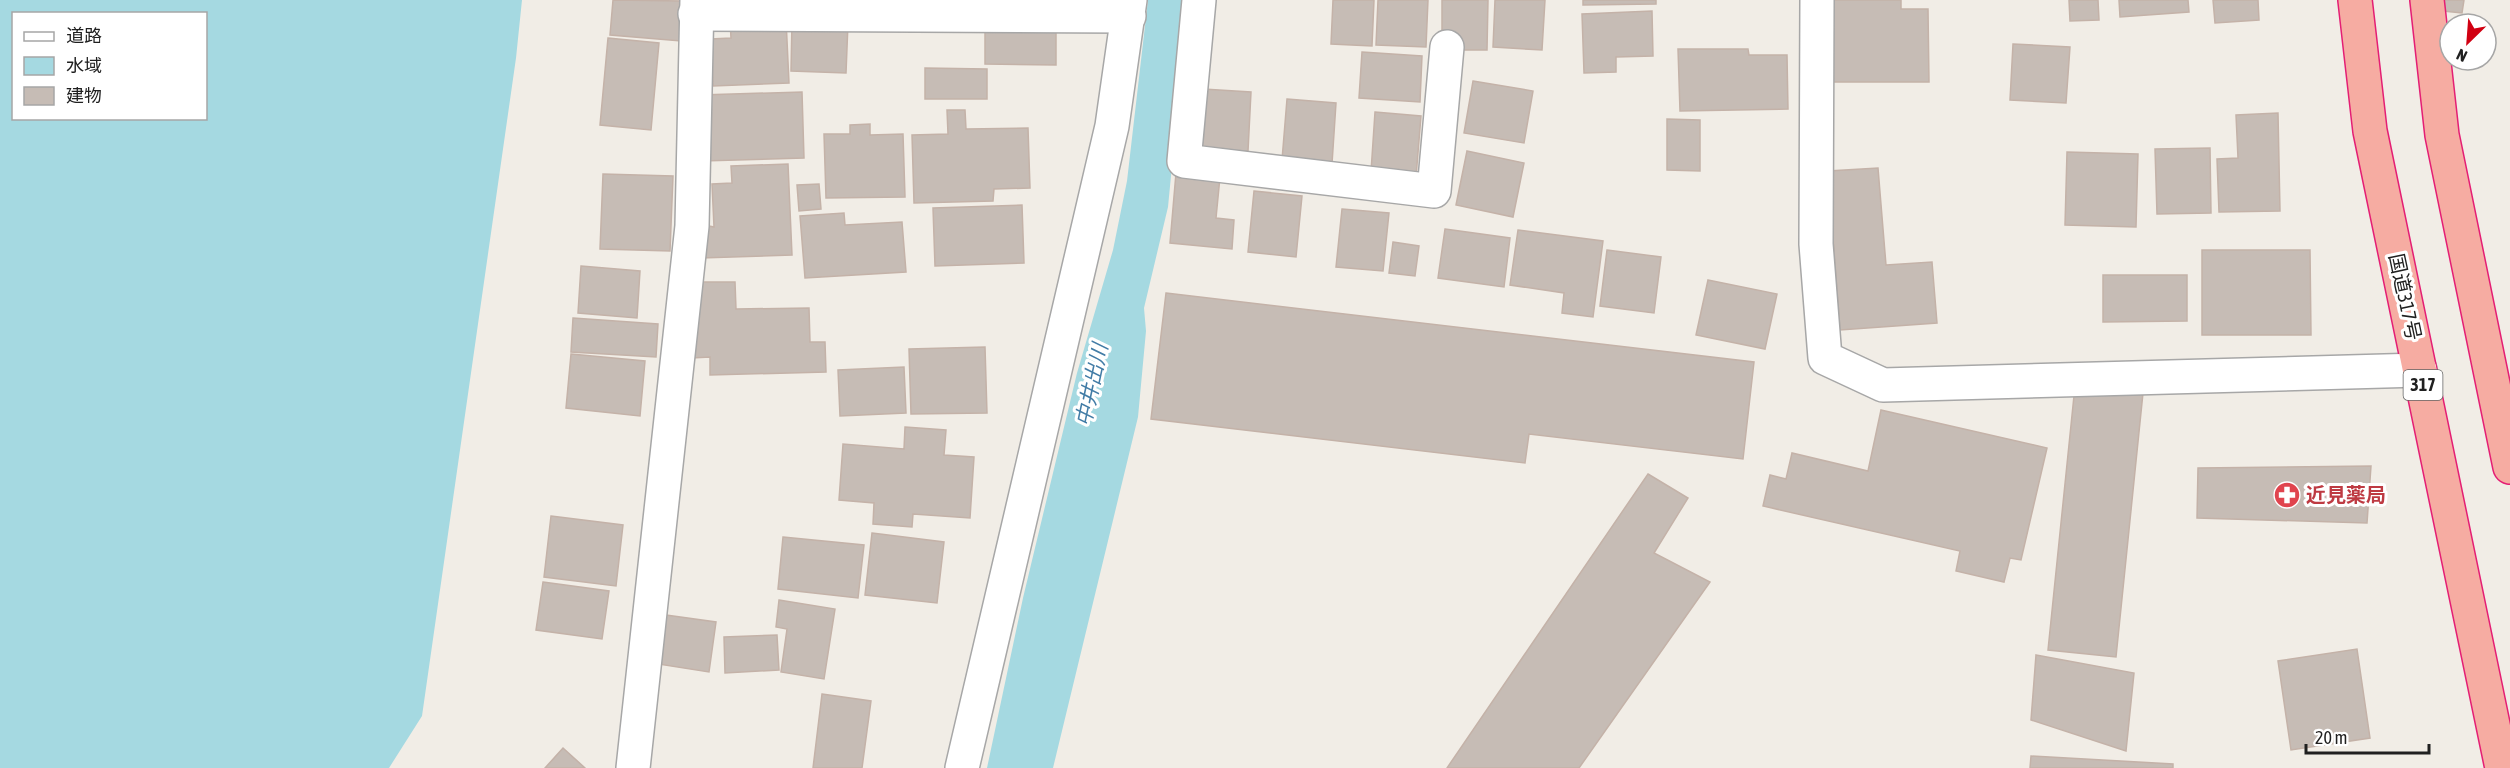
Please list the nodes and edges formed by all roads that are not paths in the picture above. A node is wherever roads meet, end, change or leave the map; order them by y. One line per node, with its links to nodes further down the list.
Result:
1 (1199, 0): 7 (street)
2 (1817, 0): 8 (street)
3 (2355, 0): 8 (highway, 国道317号 / 317)
4 (2427, 0): 9 (highway)
5 (696, 7): 6 (street); 10 (street)
6 (1129, 8): 11 (street)
7 (1447, 48)
8 (2420, 370): 12 (highway, 国道317号 / 317)
9 (2510, 467)
10 (633, 768)
11 (962, 768)
12 (2502, 768)

